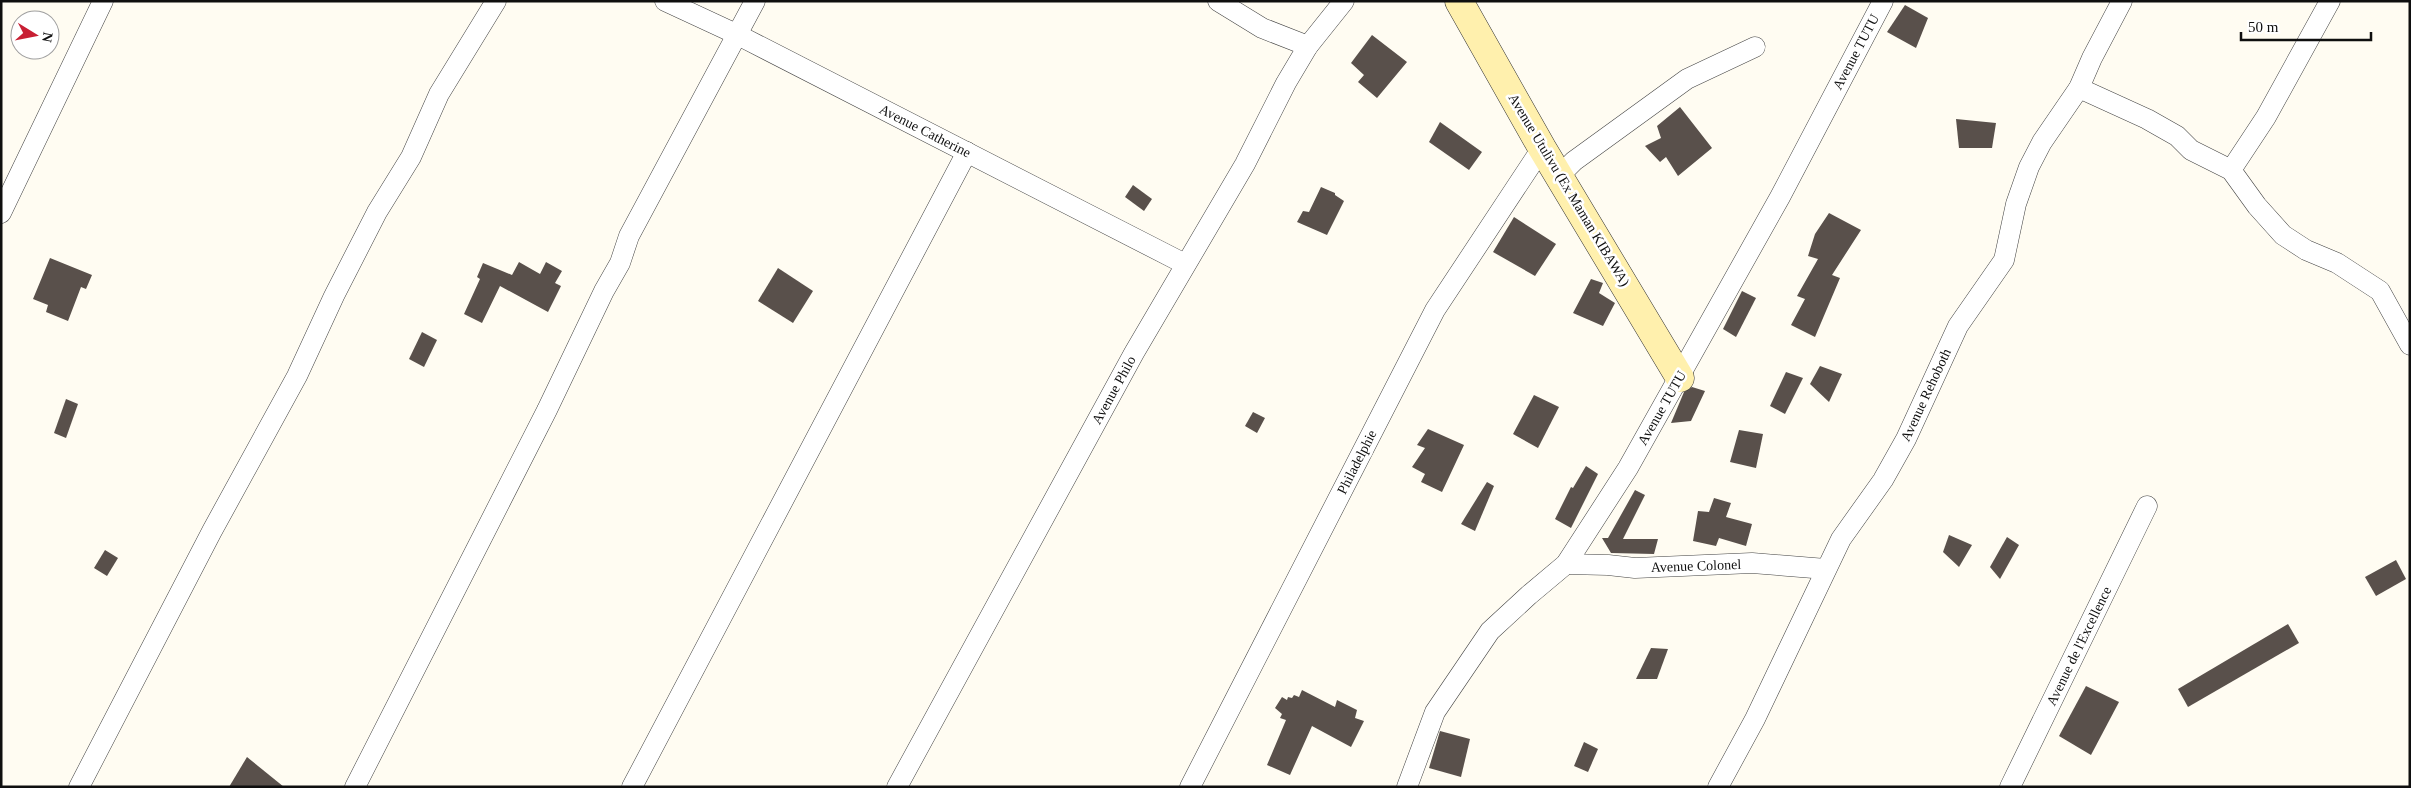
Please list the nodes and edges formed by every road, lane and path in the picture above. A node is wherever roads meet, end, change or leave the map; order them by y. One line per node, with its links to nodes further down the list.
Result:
1 (103, 1): 19 (street)
2 (496, 1): 26 (street)
3 (665, 1): 11 (street, Avenue Catherine)
4 (755, 1): 11 (street)
5 (1218, 1): 12 (street)
6 (1344, 1): 12 (street, Avenue Philo)
7 (1460, 1): 15 (street, Avenue Utulivu (Ex Maman KIBAWA))
8 (1882, 1): 22 (street, Avenue TUTU)
9 (2122, 1): 14 (street, Avenue Rehoboth)
10 (2330, 1): 17 (street)
11 (737, 35): 16 (street, Avenue Catherine); 27 (street)
12 (1308, 46): 20 (street, Avenue Philo)
13 (1756, 47): 18 (street)
14 (2079, 88): 17 (street); 25 (street, Avenue Rehoboth)
15 (1542, 148): 18 (street, Avenue Utulivu (Ex Maman KIBAWA)); 30 (street, Philadelphie)
16 (967, 152): 20 (street, Avenue Catherine); 28 (street)
17 (2231, 170): 21 (street)
18 (1559, 176): 22 (street, Avenue Utulivu (Ex Maman KIBAWA))
19 (1, 213)
20 (1185, 264): 29 (street, Avenue Philo)
21 (2410, 344)
22 (1680, 378): 24 (street, Avenue TUTU)
23 (2147, 506): 33 (street, Avenue de l'Excellence)
24 (1566, 564): 25 (street, Avenue Colonel); 31 (street, Avenue TUTU)
25 (1826, 569): 32 (street, Avenue Rehoboth)
26 (79, 787)
27 (355, 787)
28 (632, 787)
29 (897, 787)
30 (1190, 787)
31 (1407, 787)
32 (1718, 787)
33 (2010, 787)

